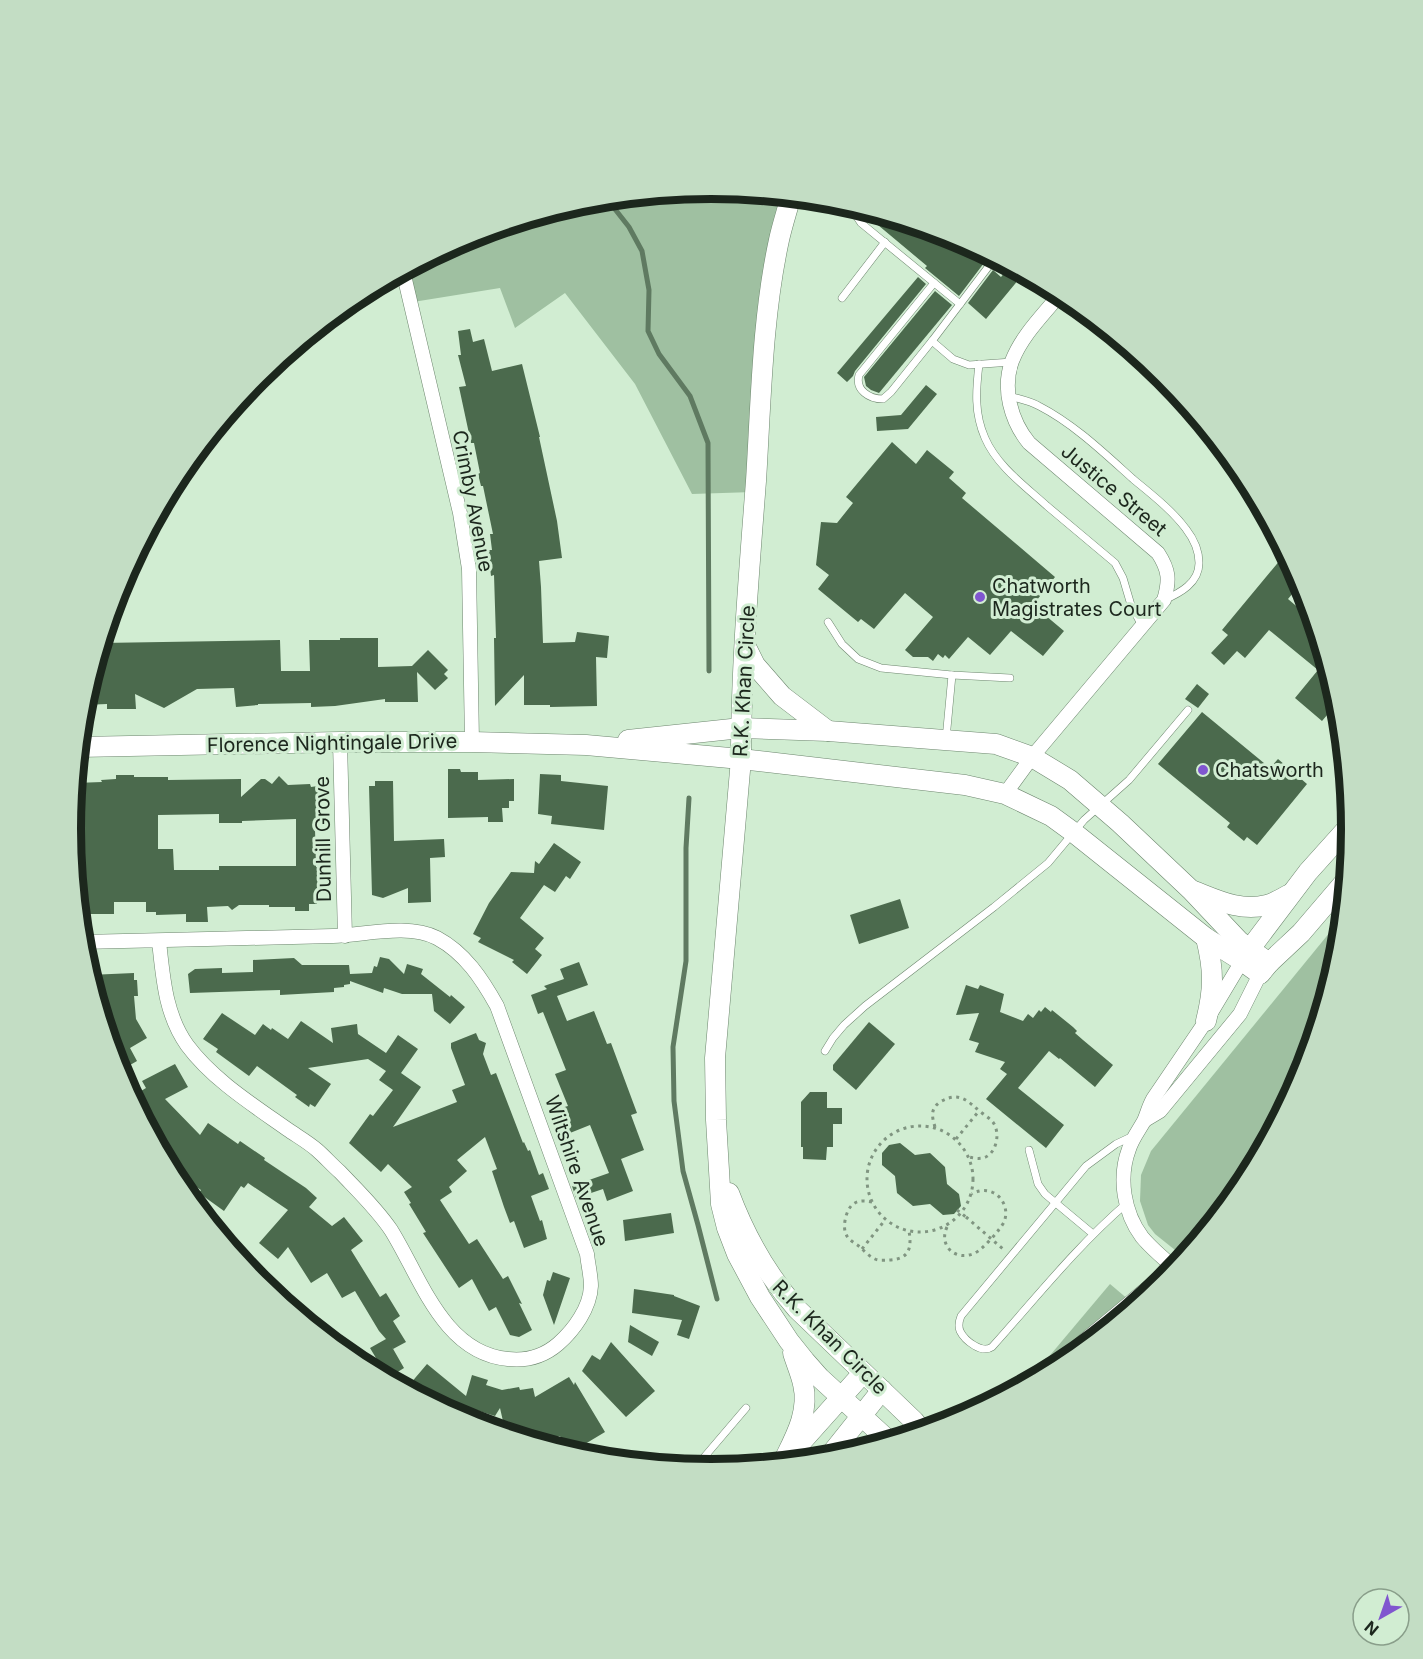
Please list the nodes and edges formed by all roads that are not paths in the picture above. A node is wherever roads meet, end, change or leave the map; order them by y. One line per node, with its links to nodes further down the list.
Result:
1 (789, 204): 17 (street, R.K. Khan Circle)
2 (856, 216): 3 (lane)
3 (885, 242): 6 (lane); 7 (lane)
4 (990, 264): 9 (lane)
5 (405, 278): 25 (street, Crimby Avenue)
6 (933, 283): 9 (lane); 10 (lane)
7 (842, 298)
8 (1055, 301): 11 (street, Justice Street)
9 (960, 304): 10 (lane)
10 (932, 342): 12 (lane)
11 (1012, 362): 12 (lane); 13 (street, Justice Street)
12 (979, 364): 16 (lane)
13 (1008, 396): 14 (street, Justice Street); 14 (lane)
14 (1164, 600): 16 (street)
15 (828, 622): 18 (lane)
16 (1142, 626): 28 (street)
17 (745, 645): 21 (street, R.K. Khan Circle); 22 (street)
18 (952, 675): 19 (lane); 23 (lane)
19 (1010, 678)
20 (1188, 710): 31 (lane)
21 (741, 728): 22 (street, Florence Nightingale Drive); 26 (street, Florence Nightingale Drive); 29 (street, R.K. Khan Circle)
22 (828, 731): 23 (street, Florence Nightingale Drive)
23 (946, 739): 28 (street, Florence Nightingale Drive)
24 (340, 742): 25 (street, Florence Nightingale Drive); 27 (street, Florence Nightingale Drive); 37 (street, Dunhill Grove)
25 (472, 742): 26 (street, Florence Nightingale Drive)
26 (586, 745): 29 (street, Florence Nightingale Drive)
27 (86, 747)
28 (1032, 757): 30 (street); 31 (street, Florence Nightingale Drive)
29 (741, 759): 30 (street, Florence Nightingale Drive); 48 (street, R.K. Khan Circle)
30 (1005, 794): 32 (street, Florence Nightingale Drive)
31 (1100, 806): 32 (lane); 35 (street, Florence Nightingale Drive)
32 (1073, 832): 38 (street, Florence Nightingale Drive); 44 (lane)
33 (1342, 835): 36 (street)
34 (1339, 888): 42 (street)
35 (1191, 890): 36 (street); 41 (street, Florence Nightingale Drive)
36 (1292, 894): 41 (street)
37 (345, 936): 39 (street, Wiltshire Avenue); 39 (street, Wiltshire Avenue)
38 (1206, 938): 41 (street, Florence Nightingale Drive); 43 (street)
39 (159, 941): 40 (street, Wiltshire Avenue)
40 (91, 942)
41 (1245, 955): 42 (street); 43 (street)
42 (1265, 969): 45 (street)
43 (1206, 1021): 45 (street)
44 (825, 1051)
45 (1145, 1120): 46 (street)
46 (1135, 1134): 49 (lane); 50 (street)
47 (1029, 1150): 49 (lane)
48 (719, 1168): 54 (street, R.K. Khan Circle); 56 (street, R.K. Khan Circle)
49 (1055, 1203): 51 (lane); 51 (lane)
50 (1127, 1203): 51 (lane); 52 (street)
51 (1093, 1234)
52 (1169, 1263)
53 (1133, 1298): 55 (lane)
54 (789, 1341): 58 (street, R.K. Khan Circle); 65 (street)
55 (1074, 1345)
56 (863, 1373): 57 (street, R.K. Khan Circle); 58 (street)
57 (882, 1390): 60 (street); 61 (street, R.K. Khan Circle)
58 (841, 1397): 60 (street, R.K. Khan Circle); 64 (street)
59 (746, 1408): 66 (lane)
60 (861, 1416): 62 (street, R.K. Khan Circle); 63 (street)
61 (918, 1426)
62 (884, 1436)
63 (835, 1448)
64 (790, 1455)
65 (786, 1456)
66 (702, 1460)

